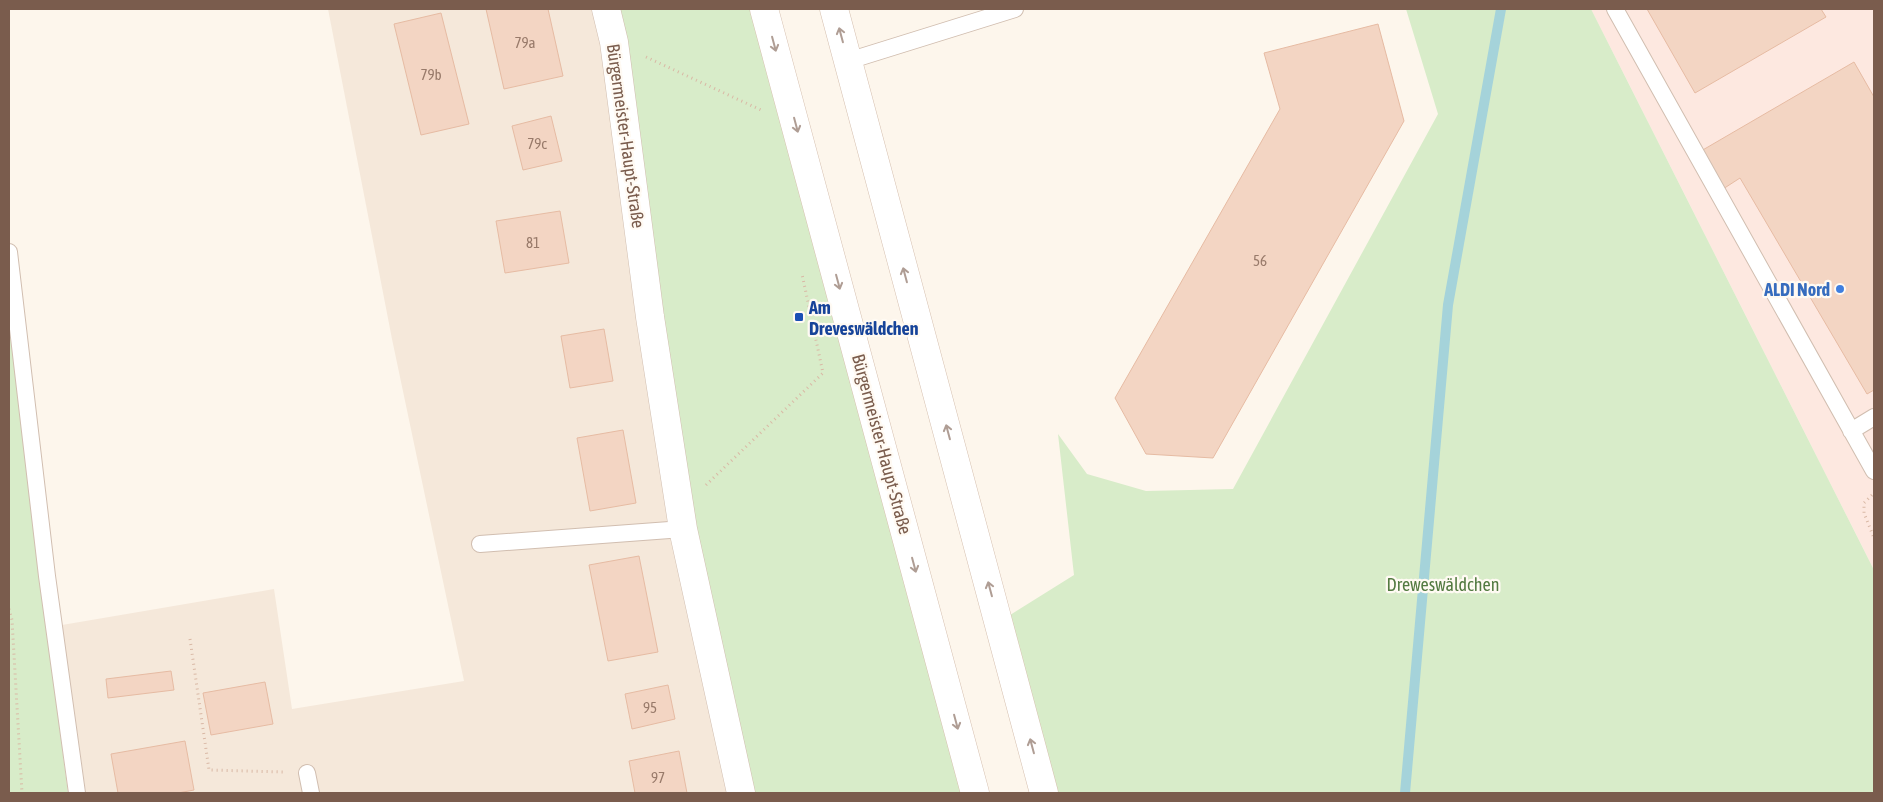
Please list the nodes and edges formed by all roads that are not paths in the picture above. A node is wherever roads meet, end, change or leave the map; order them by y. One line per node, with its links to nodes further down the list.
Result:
1 (606, 9): 11 (street, Bürgermeister-Haupt-Straße)
2 (764, 9): 17 (street, Bürgermeister-Haupt-Straße, one-way to 17)
3 (834, 9): 6 (street, one-way to 3)
4 (1015, 9): 6 (lane)
5 (1616, 9): 9 (lane)
6 (848, 61): 18 (street, one-way to 6)
7 (9, 252): 14 (lane)
8 (1874, 417): 9 (lane)
9 (1852, 431): 10 (lane)
10 (1874, 470)
11 (682, 520): 12 (lane); 16 (street, Bürgermeister-Haupt-Straße)
12 (480, 544)
13 (307, 773): 15 (lane)
14 (78, 793)
15 (311, 793)
16 (742, 793)
17 (975, 793)
18 (1044, 793)

